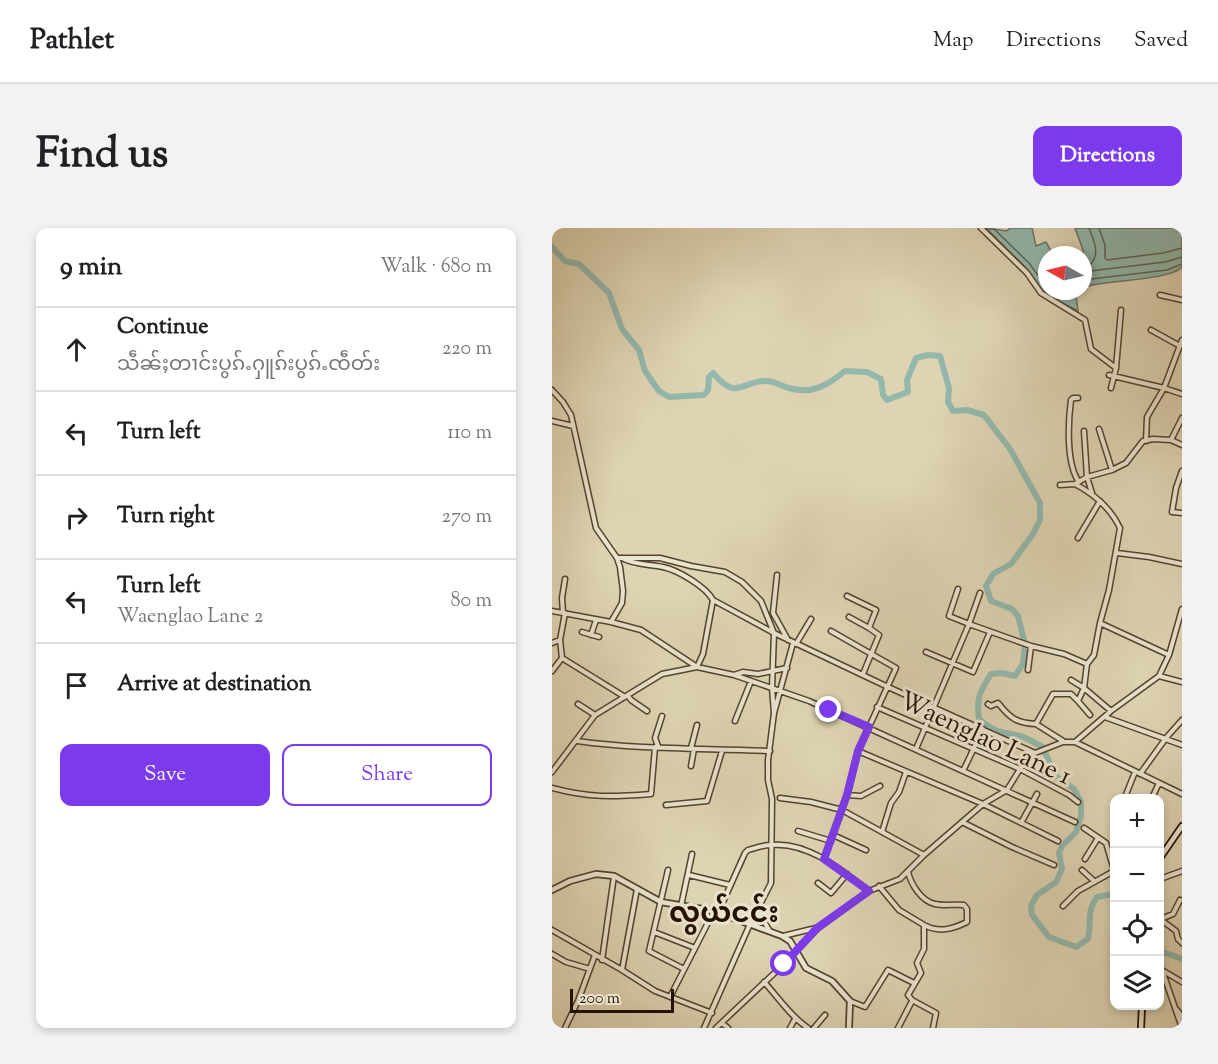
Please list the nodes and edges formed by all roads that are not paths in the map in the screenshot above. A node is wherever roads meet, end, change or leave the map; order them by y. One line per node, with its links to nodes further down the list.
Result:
1 (981, 228): 8 (street)
2 (1160, 295): 3 (street)
3 (1182, 300)
4 (1121, 310): 8 (street)
5 (1152, 330): 7 (street)
6 (1182, 340): 7 (street)
7 (1180, 346): 11 (street)
8 (1116, 368): 9 (street)
9 (1112, 375): 10 (street); 11 (street)
10 (1111, 388)
11 (1164, 388): 13 (street); 21 (street)
12 (552, 390): 17 (street)
13 (1182, 394)
14 (1078, 398): 26 (street)
15 (1182, 418): 20 (street)
16 (552, 421): 17 (street)
17 (573, 426): 33 (street)
18 (1099, 429): 23 (street)
19 (1084, 432): 25 (street)
20 (1171, 440): 21 (street); 22 (street)
21 (1146, 441): 23 (street)
22 (1182, 445)
23 (1112, 470): 25 (street)
24 (1182, 471): 30 (street)
25 (1087, 477): 26 (street); 28 (street)
26 (1077, 483): 27 (street); 28 (street)
27 (1060, 485)
28 (1092, 493): 29 (street)
29 (1100, 501): 31 (street); 32 (street)
30 (1182, 513)
31 (1078, 538)
32 (1117, 553): 34 (street); 49 (street)
33 (619, 558): 40 (street); 48 (street); 55 (street)
34 (1182, 564)
35 (777, 575): 59 (street)
36 (565, 579): 43 (street)
37 (958, 590): 50 (street)
38 (980, 593): 50 (street)
39 (847, 596): 51 (street)
40 (713, 600): 55 (street); 69 (street)
41 (1182, 609): 47 (street)
42 (552, 611): 43 (street)
43 (564, 613): 46 (street); 58 (street)
44 (849, 617): 51 (street)
45 (811, 619): 61 (street)
46 (596, 620): 48 (street); 56 (street)
47 (1180, 621): 65 (street)
48 (611, 622): 69 (street)
49 (1100, 623): 65 (street); 68 (street)
50 (969, 624): 54 (street); 67 (street)
51 (869, 628): 64 (street)
52 (831, 631): 64 (street)
53 (582, 632): 56 (street)
54 (990, 632): 62 (street); 67 (street)
55 (774, 633): 59 (street); 73 (street)
56 (591, 635): 57 (street)
57 (598, 637)
58 (560, 640): 60 (street); 66 (street)
59 (788, 640): 61 (street)
60 (552, 643)
61 (795, 643): 70 (street); 74 (street)
62 (1031, 646): 68 (street); 71 (street)
63 (926, 652): 67 (street)
64 (872, 654): 74 (street); 80 (street)
65 (1169, 655): 76 (street)
66 (562, 658): 72 (street); 84 (street)
67 (953, 663): 89 (street)
68 (1087, 664): 82 (street)
69 (697, 667): 75 (street); 84 (street)
70 (788, 667): 73 (street); 83 (street)
71 (1028, 670)
72 (552, 671)
73 (772, 672): 75 (street); 81 (street)
74 (863, 674): 80 (street)
75 (734, 675): 78 (street)
76 (1159, 676): 79 (street); 91 (street)
77 (1071, 680): 82 (street)
78 (751, 681): 81 (street); 98 (street)
79 (1182, 682)
80 (888, 687): 88 (street); 89 (street)
81 (772, 688): 83 (street); 92 (street)
82 (1083, 688): 85 (street); 91 (street)
83 (781, 691): 92 (street); 101 (street)
84 (627, 696): 90 (street); 93 (street)
85 (1078, 701): 94 (street); 99 (street)
86 (578, 704): 93 (street)
87 (988, 705): 99 (street)
88 (877, 707): 101 (street); 102 (street, Waenglao Lane 1)
89 (933, 707): 102 (street); 103 (street)
90 (647, 711)
91 (1111, 711): 96 (street)
92 (774, 713): 114 (street)
93 (595, 715): 105 (street)
94 (1090, 715)
95 (662, 716): 109 (street)
96 (1105, 717): 104 (street); 107 (street)
97 (1182, 720): 104 (street)
98 (735, 721)
99 (1036, 724): 106 (street)
100 (697, 725): 110 (street)
101 (869, 727): 111 (street); 115 (street)
102 (925, 728): 111 (street); 112 (street, Waenglao Lane 1)
103 (983, 729): 112 (street); 116 (street)
104 (1166, 738): 108 (street); 122 (street)
105 (576, 741): 109 (street); 120 (street)
106 (1063, 742): 107 (street); 116 (street)
107 (1076, 742): 122 (street)
108 (1182, 745)
109 (656, 747): 110 (street); 125 (street)
110 (692, 748): 113 (street); 117 (street)
111 (916, 749): 119 (street)
112 (973, 749): 118 (street, Waenglao Lane 1); 119 (street)
113 (722, 751): 114 (street); 136 (street)
114 (770, 751): 149 (street)
115 (858, 751): 121 (street); 131 (street)
116 (1037, 752): 118 (street)
117 (691, 766)
118 (1020, 769): 126 (street); 134 (street, Waenglao Lane 1)
119 (963, 771): 126 (street)
120 (552, 772)
121 (906, 772): 135 (street); 144 (street)
122 (1137, 773): 123 (street); 128 (street)
123 (1159, 783): 129 (street); 130 (street)
124 (880, 786): 131 (street)
125 (552, 788)
126 (1007, 790): 133 (street); 135 (street)
127 (1037, 794): 133 (street)
128 (1126, 794)
129 (1154, 794)
130 (1182, 794)
131 (847, 795): 137 (street)
132 (780, 798): 137 (street)
133 (1033, 802): 139 (street); 140 (street)
134 (1078, 802)
135 (983, 804): 138 (street); 140 (street)
136 (666, 805)
137 (842, 810): 144 (street); 145 (street)
138 (964, 822): 153 (street); 157 (street)
139 (1075, 822)
140 (1022, 823): 148 (street)
141 (1182, 826): 151 (street)
142 (1084, 828): 146 (street)
143 (798, 831): 147 (street)
144 (882, 832): 153 (street)
145 (833, 835): 147 (street); 150 (street)
146 (1098, 838): 154 (street); 156 (street)
147 (831, 841): 155 (street)
148 (1058, 841)
149 (772, 844): 155 (street); 169 (street); 178 (street)
150 (866, 850)
151 (1164, 852)
152 (692, 854): 164 (street)
153 (924, 855): 160 (street)
154 (1110, 857)
155 (824, 859): 163 (street)
156 (1085, 859)
157 (1054, 865)
158 (668, 870): 175 (street)
159 (1082, 870): 167 (street)
160 (908, 871): 170 (street); 183 (street)
161 (1182, 871): 166 (street)
162 (1110, 873): 167 (street)
163 (847, 874): 168 (street); 173 (street)
164 (689, 875): 169 (street); 176 (street)
165 (614, 876): 171 (street); 172 (street); 194 (street)
166 (1164, 878)
167 (1094, 881): 177 (street)
168 (818, 883)
169 (730, 885): 179 (street)
170 (879, 886): 173 (street); 183 (street)
171 (637, 889): 175 (street); 197 (street)
172 (552, 890)
173 (869, 891): 184 (street)
174 (1180, 900): 180 (street)
175 (661, 902): 176 (street); 187 (street)
176 (681, 906): 179 (street)
177 (1063, 906)
178 (757, 909): 182 (street); 186 (street)
179 (716, 912): 182 (street); 190 (street)
180 (1164, 917)
181 (1164, 922): 189 (street)
182 (750, 924): 186 (street); 208 (street)
183 (924, 925): 202 (street)
184 (817, 928): 188 (street); 191 (street)
185 (552, 930): 193 (street)
186 (769, 931): 188 (street)
187 (654, 932): 190 (street); 196 (street)
188 (783, 936): 191 (street)
189 (1182, 943)
190 (695, 948): 196 (street)
191 (796, 951): 200 (street); 204 (street)
192 (552, 954): 195 (street)
193 (595, 955): 194 (street); 195 (street)
194 (602, 960): 197 (street)
195 (590, 969): 213 (street)
196 (684, 969): 203 (street)
197 (622, 970): 203 (street)
198 (1164, 972): 201 (street)
199 (1164, 978): 206 (street)
200 (764, 982): 211 (street); 212 (street)
201 (1182, 982)
202 (914, 983): 204 (street); 222 (street)
203 (670, 997): 208 (street)
204 (850, 1001): 220 (street)
205 (911, 1003): 221 (street)
206 (1175, 1007): 210 (street); 224 (street)
207 (1143, 1010): 223 (street)
208 (712, 1013): 214 (street)
209 (825, 1015): 219 (street)
210 (1182, 1017)
211 (795, 1019): 217 (street); 218 (street)
212 (722, 1023): 215 (street); 216 (street)
213 (565, 1028)
214 (704, 1028)
215 (716, 1028)
216 (728, 1028)
217 (790, 1028)
218 (808, 1028)
219 (814, 1028)
220 (849, 1028)
221 (898, 1028)
222 (933, 1028)
223 (1141, 1028)
224 (1182, 1028)

